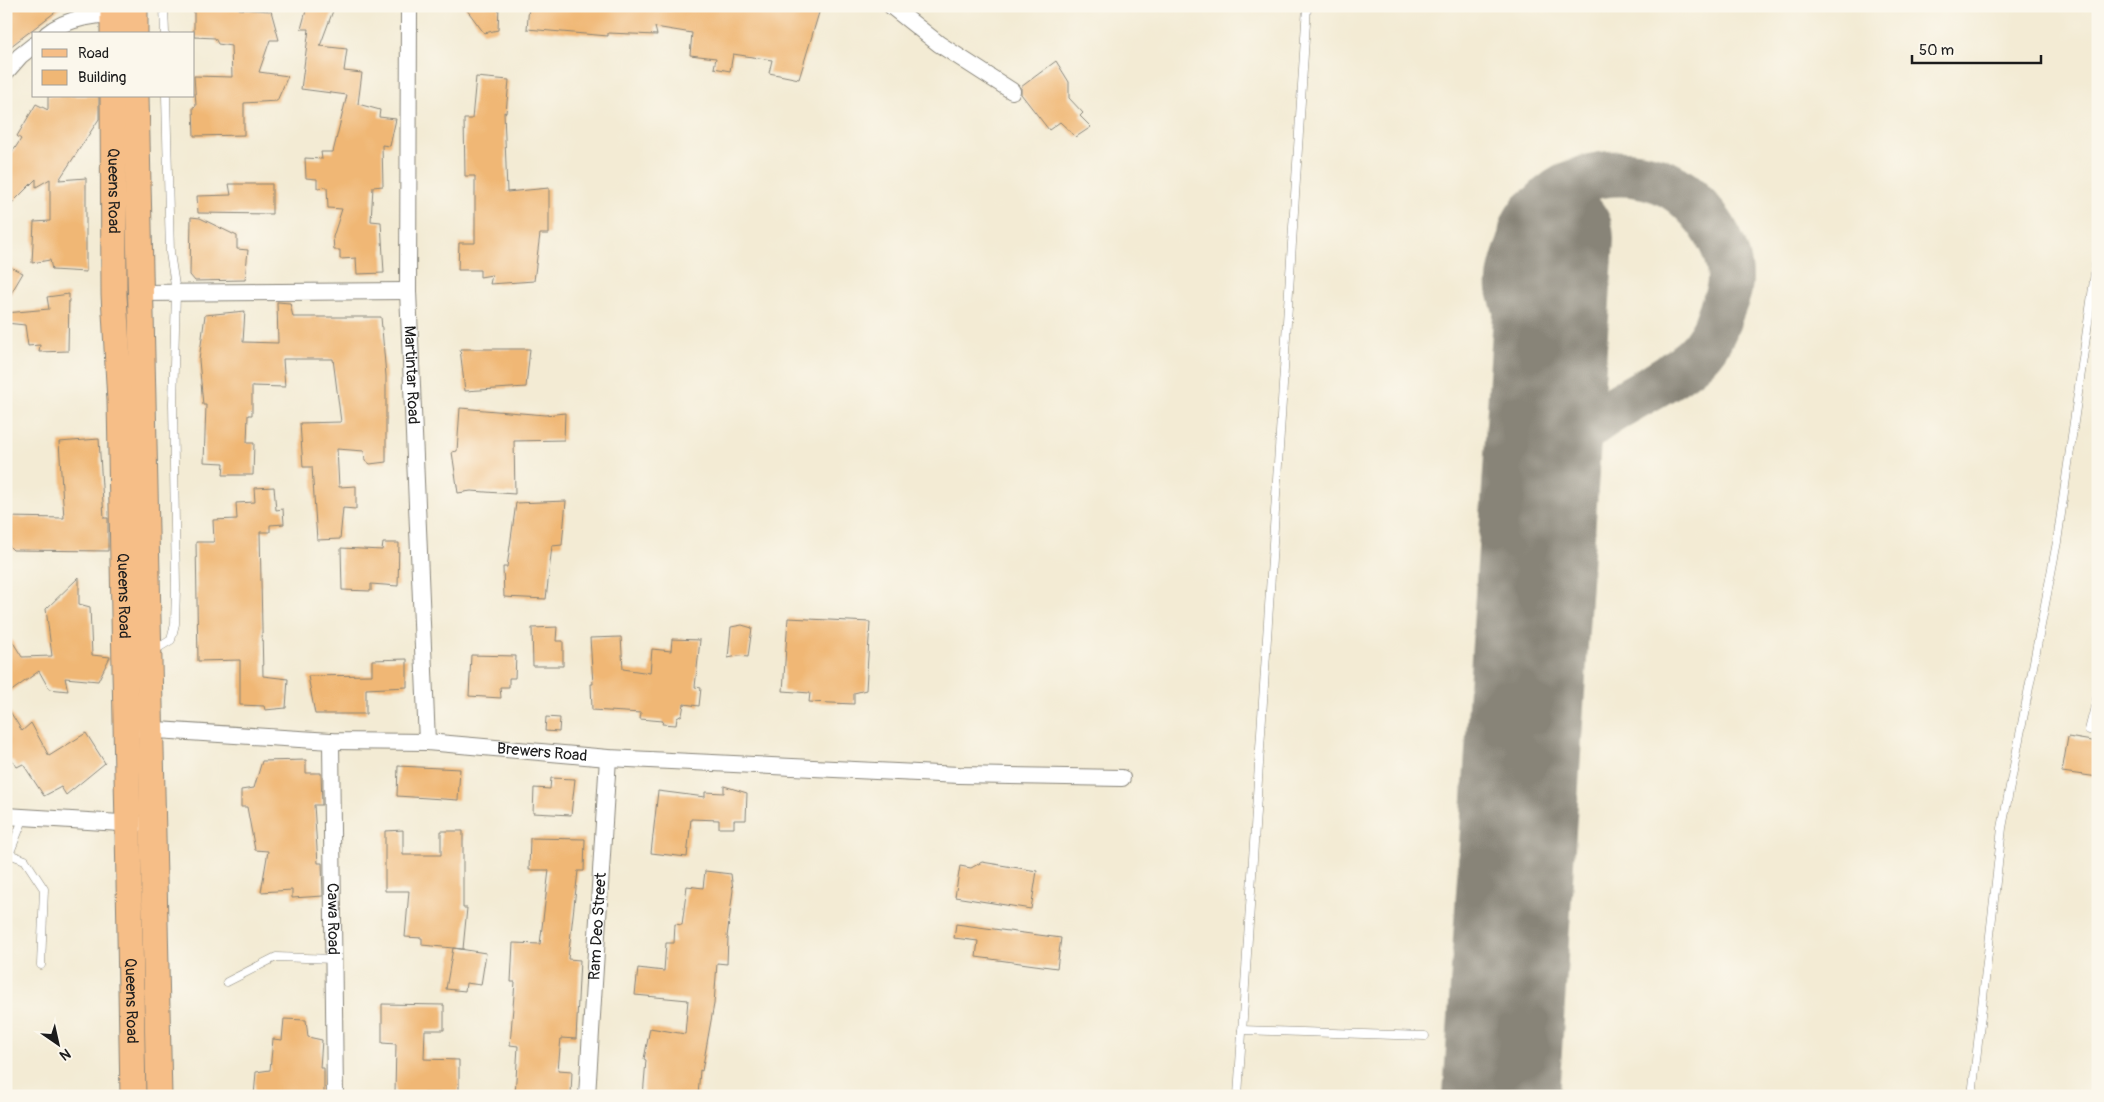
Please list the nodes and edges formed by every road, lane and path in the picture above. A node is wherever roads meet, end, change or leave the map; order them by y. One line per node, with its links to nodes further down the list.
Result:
1 (164, 6): 8 (lane)
2 (409, 6): 16 (street, Martintar Road)
3 (891, 6): 11 (street)
4 (1307, 6): 35 (lane)
5 (88, 11): 6 (street); 7 (street)
6 (124, 18)
7 (51, 32)
8 (165, 32)
9 (32, 47): 10 (street)
10 (6, 72)
11 (1012, 91)
12 (113, 98): 21 (main road, Queens Road)
13 (136, 98): 18 (main road, Queens Road)
14 (166, 98): 17 (lane)
15 (2098, 252): 42 (lane)
16 (408, 291): 17 (street); 24 (street, Martintar Road)
17 (176, 292): 18 (street); 19 (lane)
18 (140, 293): 19 (main road, Queens Road)
19 (149, 654): 21 (main road, Queens Road)
20 (2098, 695): 22 (lane)
21 (138, 729): 23 (street, Brewers Road); 29 (main road, Queens Road); 30 (main road, Queens Road)
22 (2089, 730)
23 (330, 742): 24 (street, Brewers Road); 32 (street, Cawa Road)
24 (428, 742): 25 (street, Brewers Road)
25 (608, 758): 26 (street, Brewers Road); 40 (street, Ram Deo Street)
26 (1122, 778)
27 (6, 816): 28 (street)
28 (24, 817): 29 (street); 31 (lane)
29 (127, 824): 30 (street); 37 (main road, Queens Road)
30 (152, 824): 38 (main road, Queens Road)
31 (8, 858): 33 (lane)
32 (334, 959): 34 (lane); 39 (street, Cawa Road)
33 (41, 965)
34 (227, 982)
35 (1242, 1030): 36 (lane); 41 (lane)
36 (1425, 1036)
37 (133, 1096)
38 (159, 1096)
39 (335, 1096)
40 (587, 1096)
41 (1238, 1096)
42 (1972, 1096)

